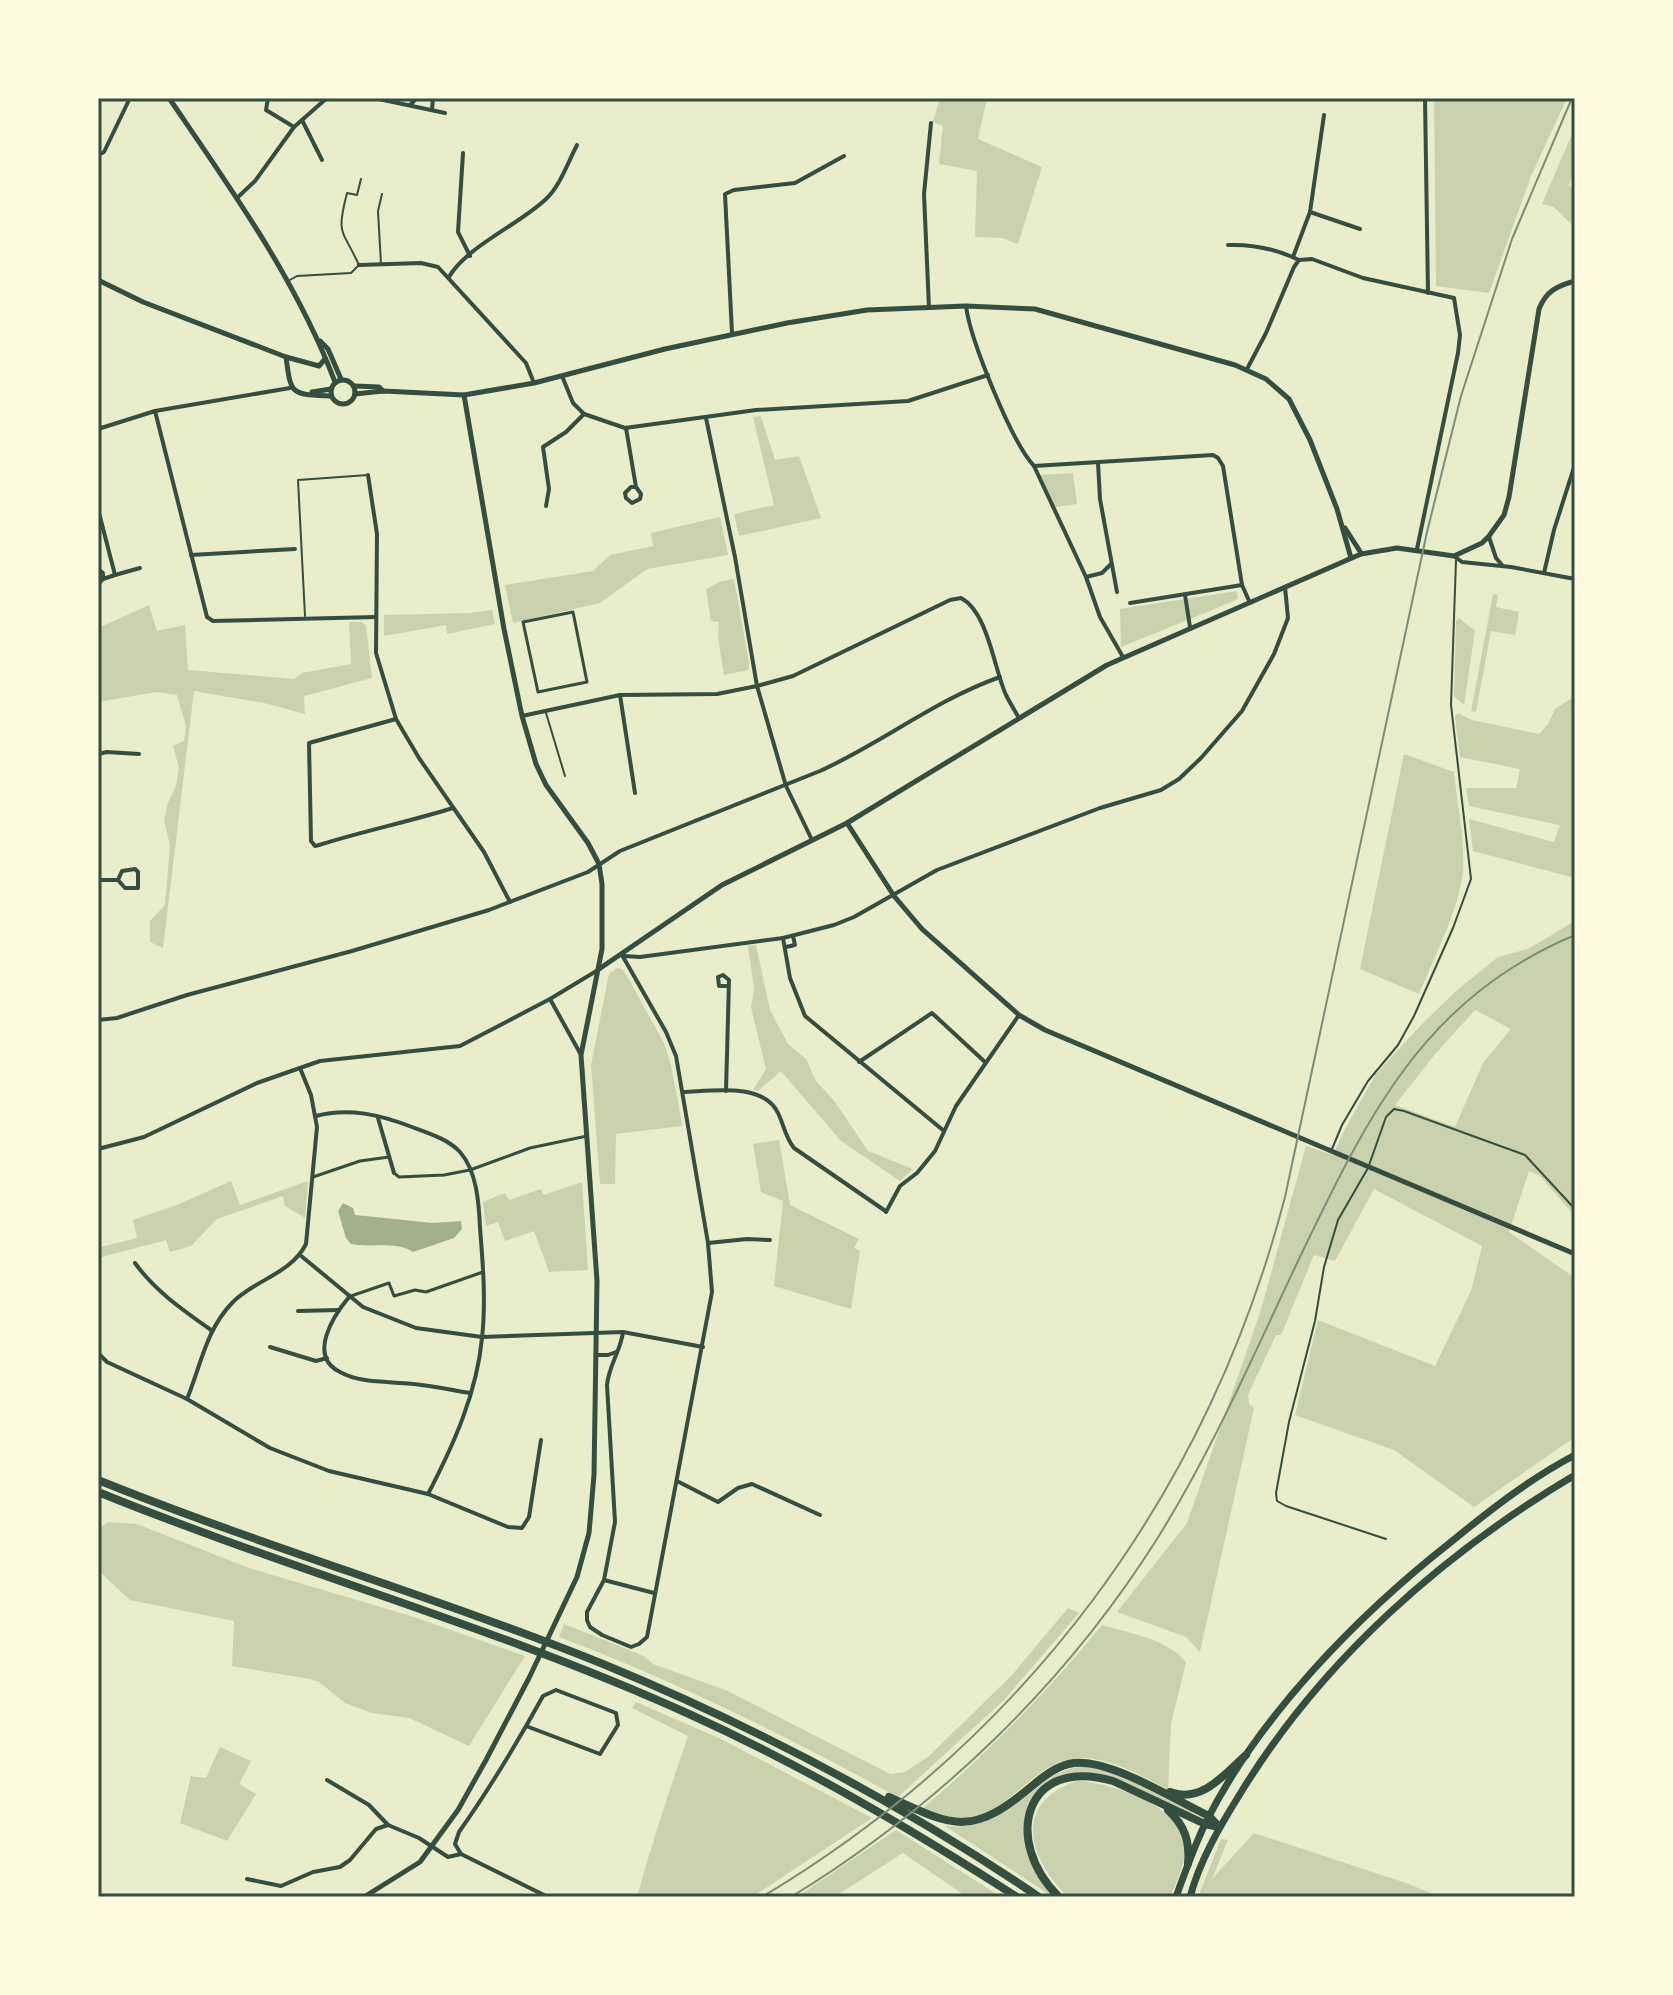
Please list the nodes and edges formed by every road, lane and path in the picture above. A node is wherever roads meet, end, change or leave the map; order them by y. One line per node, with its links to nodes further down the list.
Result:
1 (130, 98): 18 (street)
2 (169, 98): 23 (street)
3 (268, 98): 15 (street)
4 (327, 98): 13 (street)
5 (374, 98): 9 (street)
6 (417, 98): 9 (street)
7 (433, 98): 10 (street)
8 (1425, 98): 36 (street)
9 (410, 105): 10 (street)
10 (432, 110): 11 (street)
11 (445, 113)
12 (1324, 115): 24 (street)
13 (302, 120): 15 (street); 20 (street)
14 (931, 123): 38 (street)
15 (294, 127): 23 (street)
16 (577, 145): 27 (street)
17 (463, 153): 27 (street)
18 (98, 155)
19 (844, 156): 39 (street)
20 (322, 160)
21 (361, 179): 30 (lane)
22 (382, 194): 31 (lane)
23 (237, 198): 34 (street)
24 (1310, 212): 25 (street); 28 (street)
25 (1360, 229)
26 (1228, 245): 28 (street)
27 (470, 256): 32 (street)
28 (1293, 257): 29 (street)
29 (1299, 260): 36 (street); 43 (street)
30 (359, 265): 31 (street); 34 (lane)
31 (381, 265): 32 (street)
32 (449, 277): 47 (street)
33 (98, 280): 41 (street)
34 (288, 281): 40 (street)
35 (1575, 281): 67 (street)
36 (1428, 293): 69 (street)
37 (966, 306): 38 (street); 43 (street); 44 (street)
38 (929, 308): 39 (street)
39 (732, 333): 45 (street)
40 (317, 337): 42 (street); 46 (street)
41 (286, 357): 42 (street); 49 (street)
42 (325, 358): 46 (street)
43 (1247, 369): 66 (street)
44 (988, 375): 56 (street); 61 (street)
45 (562, 376): 47 (street); 55 (street)
46 (338, 381): 48 (street); 51 (street)
47 (534, 383): 53 (street)
48 (354, 386): 50 (street); 52 (street)
49 (290, 388): 51 (street); 54 (street)
50 (383, 391): 52 (street); 53 (street)
51 (331, 392): 52 (street)
52 (355, 394)
53 (464, 395): 99 (street)
54 (155, 411): 58 (street); 71 (street)
55 (584, 414): 57 (street); 64 (street)
56 (706, 418): 57 (street); 96 (street)
57 (625, 428): 63 (street)
58 (98, 429)
59 (1098, 463): 61 (street); 74 (street); 84 (street)
60 (1575, 464): 78 (street)
61 (1034, 466): 80 (street)
62 (368, 475): 91 (lane); 92 (street)
63 (636, 487)
64 (546, 506)
65 (98, 509): 79 (street)
66 (1344, 528): 70 (street); 73 (street)
67 (1489, 536): 72 (street); 75 (street)
68 (295, 549): 71 (street)
69 (1417, 549): 70 (street); 72 (street)
70 (1361, 554): 73 (street)
71 (191, 555): 91 (street)
72 (1454, 556): 75 (street); 135 (lane)
73 (1351, 558): 85 (street)
74 (1111, 564): 80 (street); 86 (street)
75 (1504, 566): 78 (street)
76 (140, 568): 79 (street)
77 (98, 569): 81 (street)
78 (1544, 573): 82 (street)
79 (115, 575): 81 (street)
80 (1086, 577): 94 (street)
81 (103, 579): 83 (street)
82 (1575, 579)
83 (98, 584)
84 (1242, 585): 87 (street); 89 (street)
85 (1285, 587): 89 (street); 113 (street)
86 (1117, 592)
87 (1185, 595): 88 (street); 93 (street)
88 (1130, 603)
89 (1250, 603): 93 (street)
90 (573, 612): 90 (street)
91 (305, 617): 92 (street)
92 (376, 617): 101 (street)
93 (1190, 627): 94 (street)
94 (1123, 657): 100 (street)
95 (1000, 677): 96 (street); 100 (street); 105 (street)
96 (757, 686): 97 (street); 105 (street)
97 (620, 695): 98 (street); 106 (street)
98 (545, 712): 99 (street); 104 (lane)
99 (522, 716): 110 (street)
100 (1019, 718): 108 (street)
101 (396, 719): 107 (street); 107 (street)
102 (98, 754): 103 (street)
103 (139, 754)
104 (565, 776)
105 (786, 786): 109 (street); 110 (street)
106 (635, 793)
107 (454, 808): 114 (street)
108 (847, 823): 109 (street); 113 (street)
109 (812, 840): 118 (street)
110 (599, 864): 114 (street); 119 (street)
111 (98, 880): 112 (street)
112 (118, 880): 112 (street)
113 (894, 896): 115 (street); 122 (street)
114 (510, 902): 123 (street)
115 (793, 936): 116 (street); 117 (street)
116 (783, 938): 117 (street); 118 (street)
117 (786, 947): 125 (street)
118 (622, 955): 119 (street); 129 (street)
119 (599, 969): 121 (street); 124 (street)
120 (727, 986): 128 (street)
121 (550, 999): 124 (street); 127 (street)
122 (1019, 1015): 126 (street); 135 (street)
123 (98, 1020)
124 (581, 1055): 133 (street)
125 (859, 1062): 126 (street); 132 (street)
126 (985, 1062): 132 (street)
127 (300, 1068): 130 (street); 134 (street)
128 (726, 1091): 129 (street); 132 (street)
129 (683, 1092): 143 (street)
130 (316, 1116): 131 (street); 140 (street)
131 (378, 1116): 136 (street); 138 (street)
132 (944, 1131)
133 (587, 1136): 138 (street); 152 (street)
134 (98, 1149)
135 (1331, 1152): 137 (street)
136 (389, 1157): 139 (street); 140 (street)
137 (1368, 1168): 141 (lane); 144 (street); 171 (lane)
138 (470, 1170): 139 (street); 147 (street)
139 (394, 1173)
140 (313, 1177): 145 (street)
141 (1574, 1208)
142 (770, 1240): 143 (street)
143 (708, 1243): 156 (street)
144 (1575, 1254)
145 (300, 1255): 148 (street); 151 (street)
146 (135, 1263): 151 (street)
147 (483, 1272): 148 (street); 154 (street)
148 (349, 1297): 149 (street); 154 (street)
149 (338, 1310): 150 (street); 160 (street)
150 (298, 1311)
151 (211, 1330): 162 (street)
152 (597, 1331): 153 (street); 154 (street); 159 (street)
153 (623, 1332): 156 (street); 157 (street)
154 (482, 1337): 161 (street)
155 (270, 1347): 160 (street)
156 (703, 1347): 167 (street)
157 (616, 1352): 159 (street); 172 (street)
158 (98, 1353): 162 (street)
159 (596, 1355): 183 (street)
160 (327, 1358): 161 (street)
161 (470, 1393): 169 (street)
162 (187, 1399): 169 (street)
163 (541, 1440): 169 (street)
164 (1575, 1455): 175 (main road)
165 (1575, 1475): 182 (main road)
166 (98, 1480): 177 (highway)
167 (677, 1481): 170 (street); 173 (street)
168 (98, 1492): 189 (highway)
169 (428, 1494)
170 (820, 1515)
171 (1386, 1539)
172 (604, 1580): 173 (street); 173 (street)
173 (654, 1593)
174 (526, 1726): 174 (street); 184 (street)
175 (1246, 1755): 178 (highway); 180 (main road)
176 (327, 1780): 181 (street)
177 (852, 1781): 178 (highway); 190 (highway)
178 (1148, 1786): 180 (highway)
179 (1162, 1804): 180 (highway); 185 (highway); 191 (highway)
180 (1207, 1820): 182 (highway); 185 (main road)
181 (388, 1825): 183 (street); 186 (street)
182 (1219, 1827): 193 (main road)
183 (433, 1846): 184 (street); 187 (street)
184 (461, 1854): 188 (street)
185 (1188, 1864): 192 (main road)
186 (247, 1879)
187 (364, 1897)
188 (548, 1897)
189 (1017, 1897)
190 (1039, 1897)
191 (1059, 1897)
192 (1176, 1897)
193 (1190, 1897)

